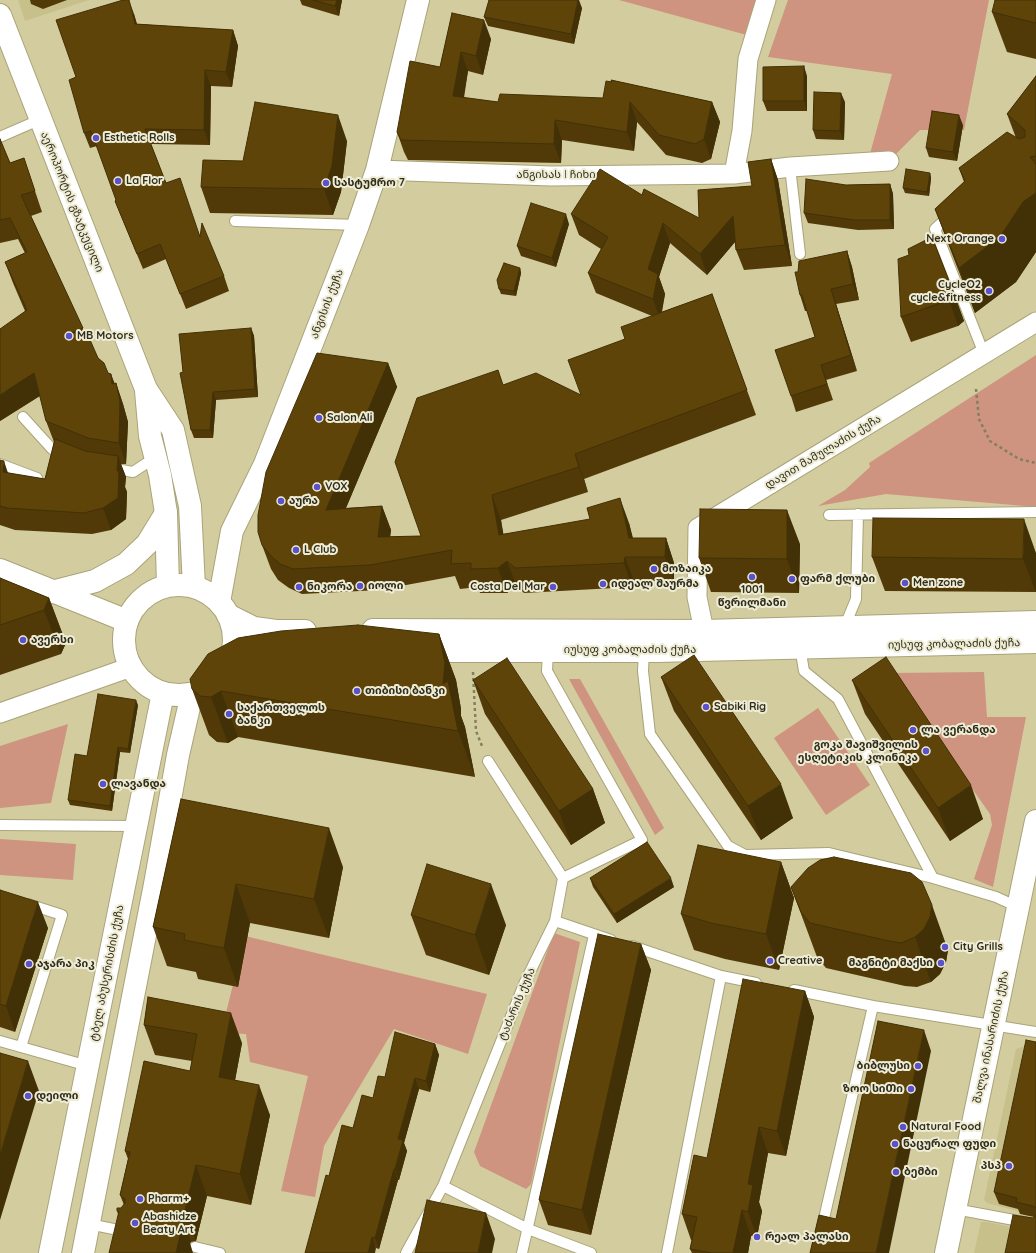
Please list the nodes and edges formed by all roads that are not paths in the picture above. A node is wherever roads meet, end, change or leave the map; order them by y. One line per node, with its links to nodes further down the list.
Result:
1 (418, 0): 8 (street, ანგისის ქუჩა)
2 (766, 0): 9 (street)
3 (0, 15): 4 (street, აეროპორტის გზატკეცილი)
4 (39, 120): 5 (lane); 16 (street, აეროპორტის გზატკეცილი)
5 (0, 137)
6 (889, 161): 7 (street, ანგისას I ჩიხი)
7 (790, 167): 9 (street, ანგისას I ჩიხი); 13 (lane)
8 (378, 170): 9 (street, ანგისას I ჩიხი); 12 (street, ანგისის ქუჩა)
9 (734, 174)
10 (958, 207): 15 (lane)
11 (235, 221): 12 (lane)
12 (358, 225): 31 (street, ანგისის ქუჩა)
13 (800, 254)
14 (1036, 322): 15 (street, დავით მამულაძის ქუჩა)
15 (984, 354): 37 (street, დავით მამულაძის ქუჩა)
16 (146, 389): 19 (street, აეროპორტის გზატკეცილი); 29 (street, აეროპორტის გზატკეცილი)
17 (23, 417): 18 (lane)
18 (73, 458)
19 (156, 458): 21 (lane); 24 (street, აეროპორტის გზატკეცილი)
20 (0, 464): 22 (lane)
21 (102, 467)
22 (37, 478)
23 (1036, 512): 25 (lane)
24 (166, 513): 28 (street, აეროპორტის გზატკეცილი); 30 (street)
25 (858, 514): 26 (lane); 34 (lane)
26 (829, 515)
27 (0, 570): 30 (street)
28 (168, 586): 29 (street); 32 (street)
29 (194, 587): 31 (street)
30 (52, 592): 32 (street)
31 (224, 608): 36 (street); 45 (street)
32 (127, 621): 44 (street)
33 (1036, 622): 34 (street, იუსუფ კობალაძის ქუჩა)
34 (844, 628): 37 (street, იუსუფ კობალაძის ქუჩა)
35 (353, 630): 37 (street, იუსუფ კობალაძის ქუჩა)
36 (322, 631)
37 (704, 631)
38 (1036, 642): 39 (street, იუსუფ კობალაძის ქუჩა)
39 (800, 647): 40 (street, იუსუფ კობალაძის ქუჩა); 54 (lane)
40 (644, 650): 42 (street, იუსუფ კობალაძის ქუჩა); 54 (lane)
41 (396, 651): 42 (street, იუსუფ კობალაძის ქუჩა)
42 (548, 651): 53 (lane)
43 (247, 665): 45 (street)
44 (131, 667): 46 (street); 48 (street)
45 (225, 670): 47 (street)
46 (163, 693): 47 (street); 52 (street, ტბელ აბუსერისძის ქუჩა)
47 (192, 694): 70 (street)
48 (0, 712)
49 (488, 761): 53 (lane)
50 (1036, 821): 56 (street, შალვა ინასარიძის ქუჩა)
51 (0, 825): 52 (lane)
52 (136, 826): 67 (street, ტბელ აბუსერისძის ქუჩა)
53 (563, 878): 57 (lane, ტაძარის ქუჩა)
54 (933, 878): 56 (lane)
55 (21, 902): 66 (lane)
56 (1018, 907): 63 (street, შალვა ინასარიძის ქუჩა)
57 (555, 921): 58 (lane); 68 (lane, ტაძარის ქუჩა)
58 (594, 935): 59 (lane); 72 (lane)
59 (721, 976): 60 (lane); 81 (lane)
60 (767, 985)
61 (782, 988): 62 (lane)
62 (873, 1006): 63 (lane); 82 (lane)
63 (994, 1024): 64 (lane); 69 (street, შალვა ინასარიძის ქუჩა)
64 (1036, 1032)
65 (0, 1041): 66 (lane)
66 (21, 1047): 67 (lane)
67 (88, 1066): 75 (street, ტბელ აბუსერისძის ქუჩა)
68 (443, 1186): 72 (lane); 78 (lane, ტაძარის ქუჩა)
69 (955, 1208): 71 (lane); 83 (street, შალვა ინასარიძის ქუჩა)
70 (89, 1224): 73 (lane); 76 (street)
71 (1036, 1224)
72 (528, 1229): 79 (lane); 80 (lane)
73 (130, 1232)
74 (195, 1247): 77 (lane)
75 (50, 1253)
76 (83, 1253)
77 (220, 1253)
78 (406, 1253)
79 (522, 1253)
80 (591, 1253)
81 (667, 1253)
82 (816, 1253)
83 (946, 1253)

